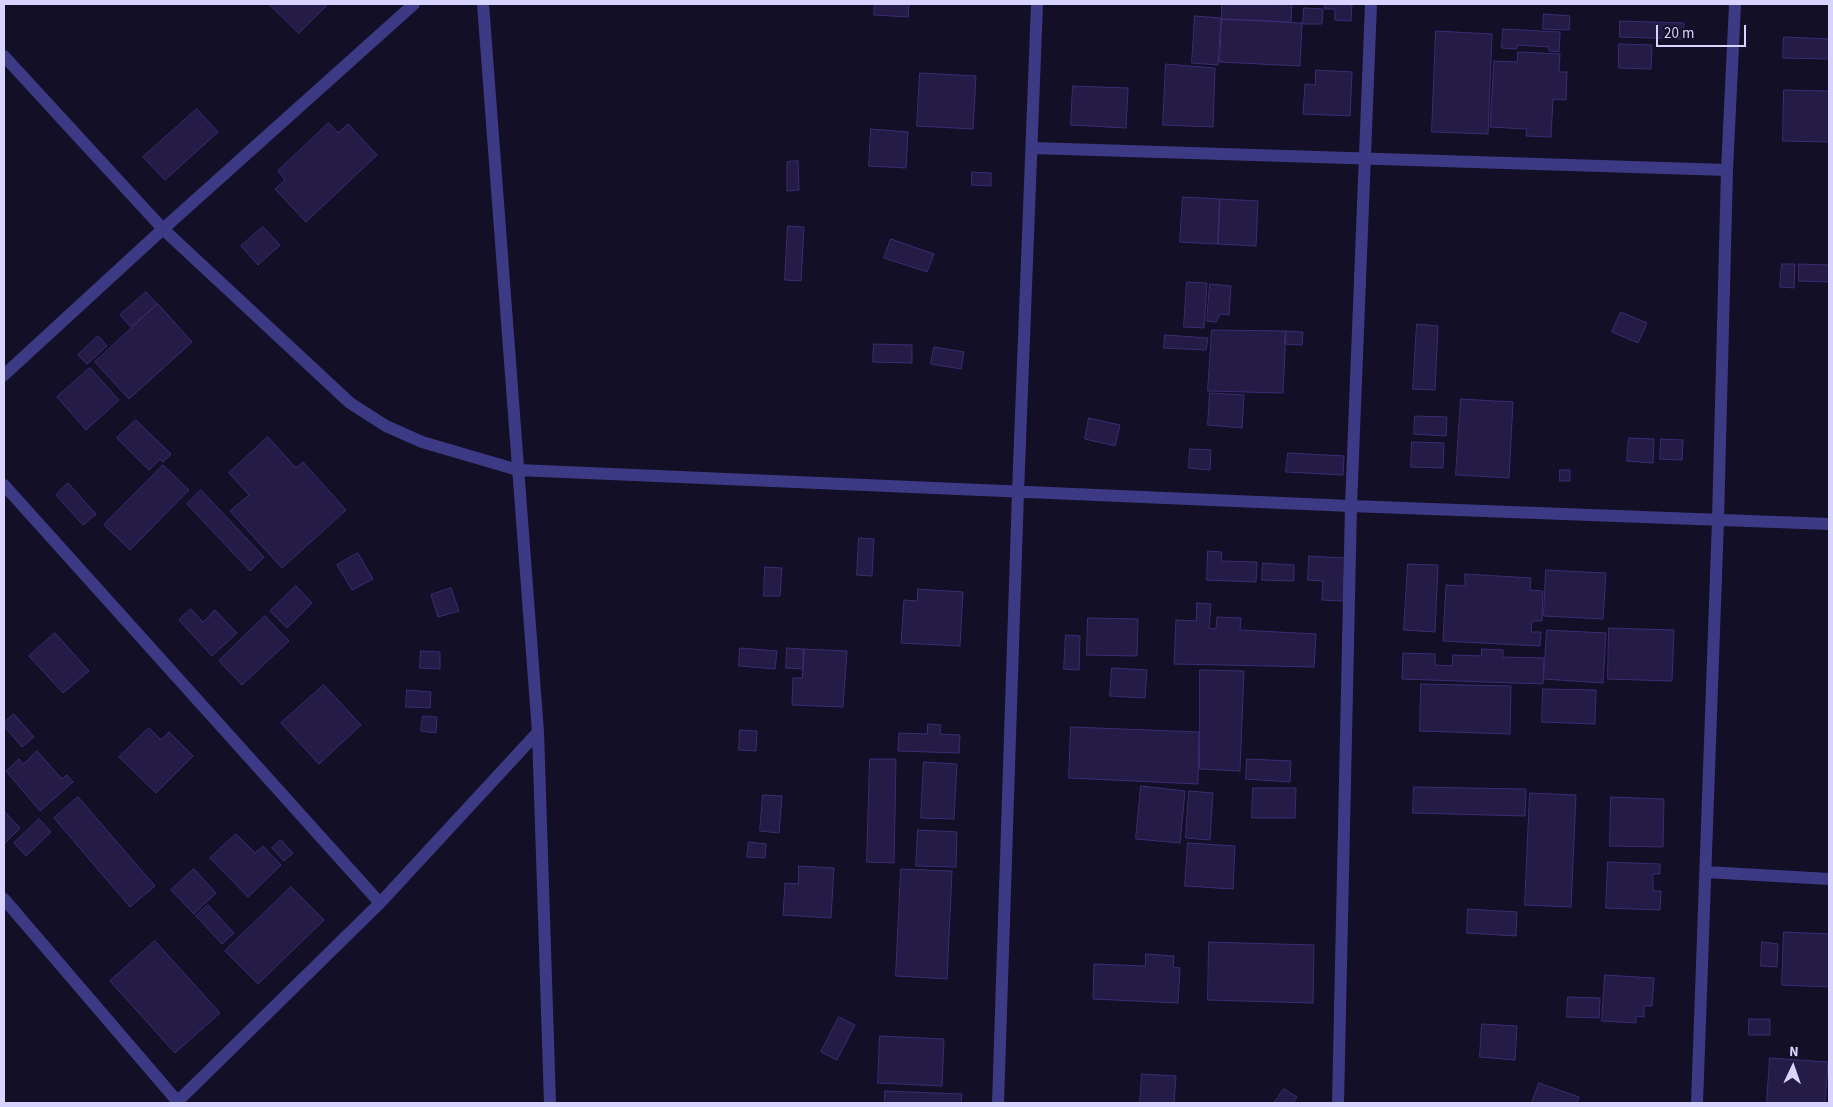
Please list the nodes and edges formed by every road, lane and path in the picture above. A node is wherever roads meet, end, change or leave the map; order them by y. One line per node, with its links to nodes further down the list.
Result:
1 (414, 4): 10 (street)
2 (483, 4): 12 (street)
3 (1037, 4): 7 (street)
4 (1371, 4): 8 (street)
5 (1735, 4): 9 (street)
6 (4, 56): 10 (street)
7 (1032, 148): 8 (street); 14 (street)
8 (1364, 157): 9 (street); 15 (street)
9 (1727, 170): 16 (street)
10 (164, 229): 11 (street); 12 (street)
11 (4, 375)
12 (518, 470): 14 (street); 18 (street)
13 (4, 485): 22 (street)
14 (1018, 492): 15 (street); 25 (street)
15 (1351, 506): 16 (street); 26 (street)
16 (1718, 520): 17 (street); 19 (street)
17 (1829, 524)
18 (538, 732): 22 (street); 24 (street)
19 (1706, 872): 20 (street); 27 (street)
20 (1829, 879)
21 (4, 899): 23 (street)
22 (380, 903): 23 (street)
23 (177, 1102)
24 (550, 1103)
25 (998, 1103)
26 (1338, 1103)
27 (1697, 1103)

